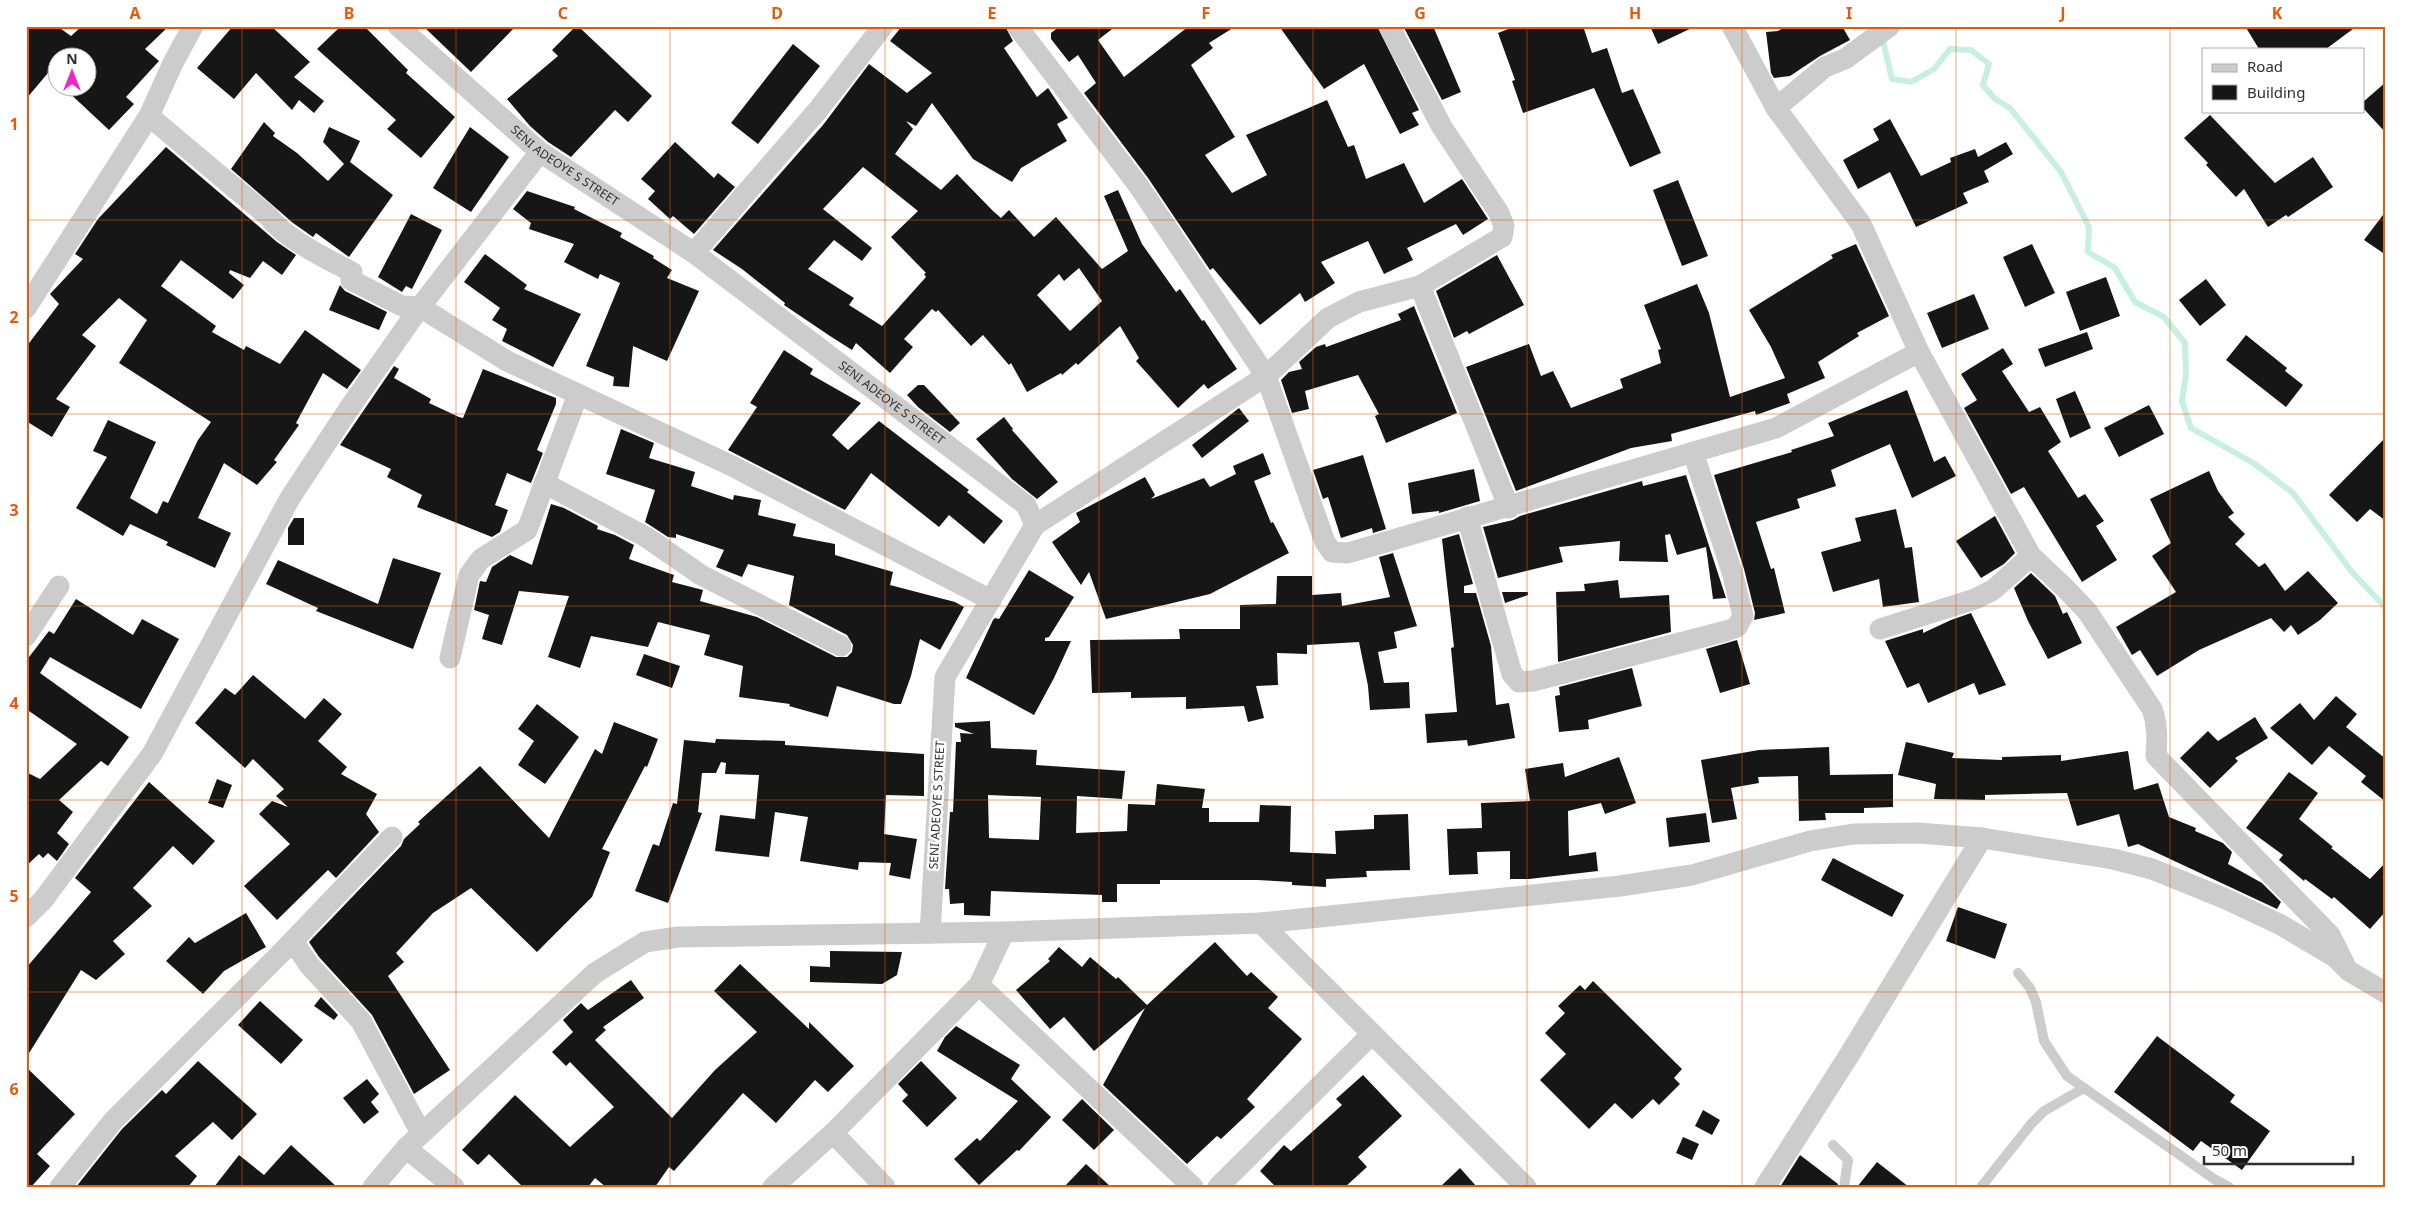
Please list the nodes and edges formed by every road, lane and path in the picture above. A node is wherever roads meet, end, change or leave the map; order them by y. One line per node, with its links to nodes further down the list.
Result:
1 (193, 26): 9 (street)
2 (398, 26): 10 (street, SENI ADEOYE S STREET)
3 (883, 26): 11 (street)
4 (1017, 26): 16 (street)
5 (1389, 26): 12 (street)
6 (1732, 26): 8 (street)
7 (1890, 26): 8 (street)
8 (1776, 108): 15 (street)
9 (149, 116): 13 (street); 14 (street)
10 (540, 152): 11 (street, SENI ADEOYE S STREET); 13 (street)
11 (694, 253): 22 (street, SENI ADEOYE S STREET)
12 (1420, 286): 16 (street); 20 (street)
13 (420, 307): 17 (street); 32 (street)
14 (26, 308)
15 (1920, 352): 18 (street); 23 (street)
16 (1266, 376): 21 (street); 22 (street)
17 (578, 394): 19 (street); 25 (street)
18 (1693, 452): 20 (street); 21 (street)
19 (544, 483): 28 (street); 29 (street)
20 (1509, 508): 21 (street)
21 (1467, 516)
22 (1035, 525): 25 (street, SENI ADEOYE S STREET)
23 (2031, 556): 26 (street); 37 (street)
24 (59, 586): 27 (street)
25 (991, 600): 35 (street, SENI ADEOYE S STREET)
26 (1880, 629)
27 (26, 636)
28 (841, 646)
29 (450, 658)
30 (392, 837): 36 (street)
31 (1982, 838): 33 (street); 37 (street); 55 (street)
32 (26, 917)
33 (1260, 923): 34 (street); 41 (street)
34 (1004, 932): 35 (street); 39 (street)
35 (930, 933): 43 (street)
36 (286, 948): 43 (street); 47 (street)
37 (2349, 972): 40 (street)
38 (2018, 973): 42 (lane)
39 (979, 985): 44 (street); 52 (street)
40 (2386, 993)
41 (1372, 1034): 53 (street); 54 (street)
42 (2084, 1088): 57 (lane); 58 (lane)
43 (422, 1133): 46 (street)
44 (833, 1133): 50 (street); 51 (street)
45 (1833, 1145): 56 (lane)
46 (406, 1148): 48 (street); 49 (street)
47 (60, 1187)
48 (373, 1187)
49 (454, 1187)
50 (773, 1187)
51 (885, 1187)
52 (1193, 1187)
53 (1218, 1187)
54 (1526, 1187)
55 (1765, 1187)
56 (1844, 1187)
57 (1981, 1187)
58 (2229, 1187)

